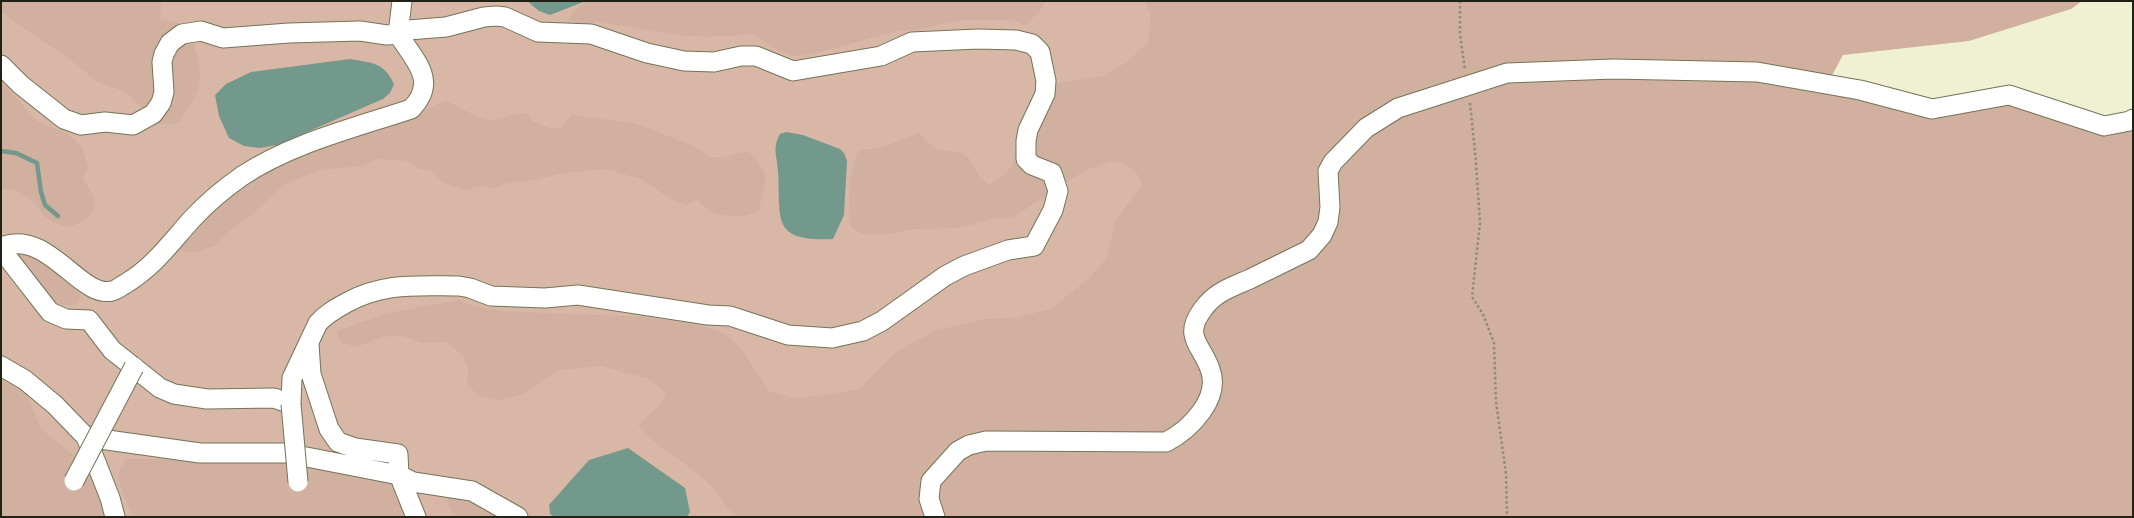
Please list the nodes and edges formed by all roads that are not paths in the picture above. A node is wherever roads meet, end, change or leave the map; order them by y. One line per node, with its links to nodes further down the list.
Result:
1 (402, 1): 2 (street)
2 (398, 34): 3 (street); 5 (street); 6 (street)
3 (1, 65)
4 (2133, 119): 17 (street)
5 (1, 248): 8 (street)
6 (309, 341): 9 (street); 11 (street)
7 (1, 366): 10 (street)
8 (134, 367): 9 (street); 12 (street, bridge)
9 (291, 404): 13 (street, bridge)
10 (86, 437): 11 (street); 14 (street)
11 (399, 475): 15 (street); 16 (street)
12 (74, 481)
13 (298, 482)
14 (115, 517)
15 (416, 517)
16 (518, 517)
17 (935, 517)

